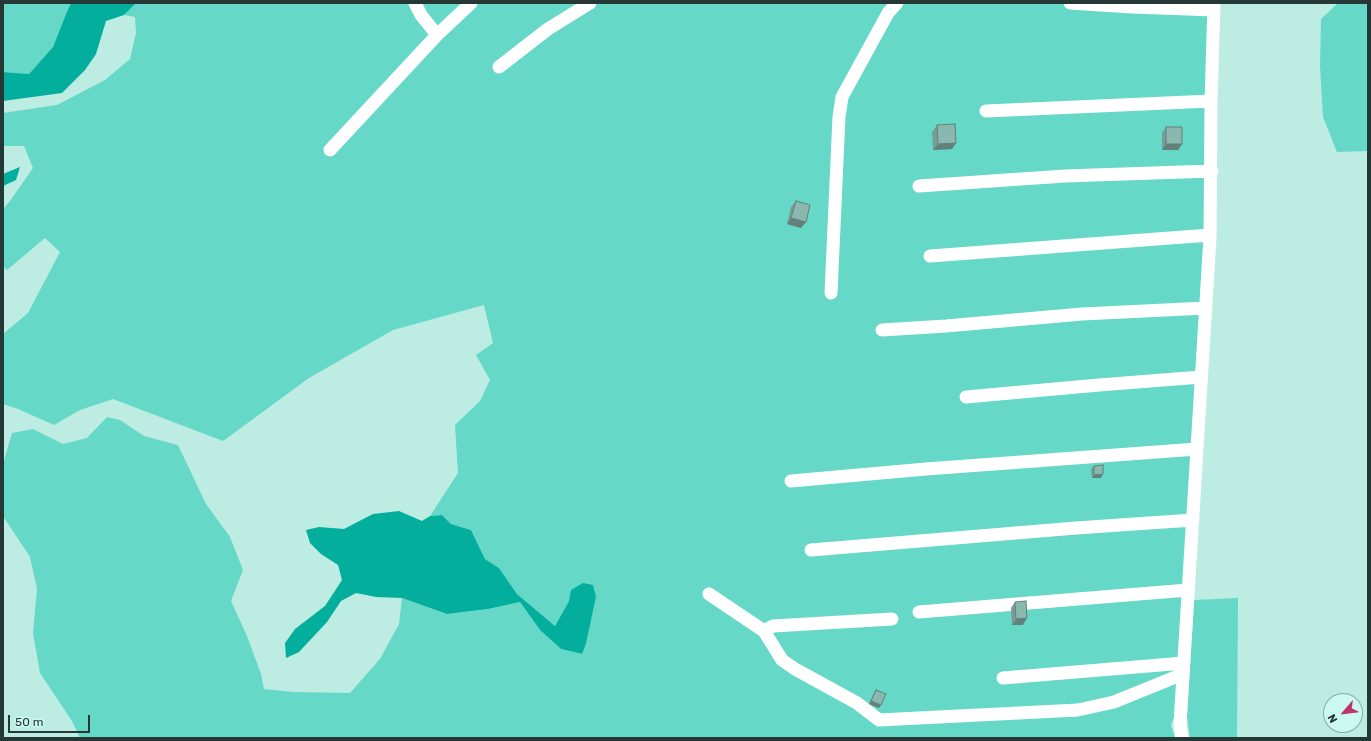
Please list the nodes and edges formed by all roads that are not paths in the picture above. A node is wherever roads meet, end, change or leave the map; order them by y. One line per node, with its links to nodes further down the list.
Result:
1 (415, 3): 7 (street)
2 (471, 3): 7 (street)
3 (590, 3): 8 (street)
4 (897, 3): 16 (street)
5 (1070, 3): 6 (street)
6 (1214, 6): 9 (street)
7 (437, 35): 11 (street)
8 (499, 67)
9 (1212, 100): 10 (street); 12 (street)
10 (986, 111)
11 (330, 150)
12 (1212, 171): 13 (street); 14 (street)
13 (919, 186)
14 (1210, 235): 15 (street); 17 (street)
15 (930, 256)
16 (831, 293)
17 (1206, 308): 18 (street); 19 (street)
18 (882, 330)
19 (1201, 377): 20 (street); 21 (street)
20 (966, 397)
21 (1197, 449): 22 (street); 23 (street)
22 (791, 481)
23 (1192, 520): 24 (street); 25 (street)
24 (811, 550)
25 (1188, 590): 27 (street); 30 (street)
26 (710, 594): 29 (street)
27 (919, 612)
28 (892, 619): 29 (street)
29 (764, 631): 30 (street)
30 (1183, 668): 31 (street); 32 (street)
31 (1002, 678)
32 (1182, 738)

